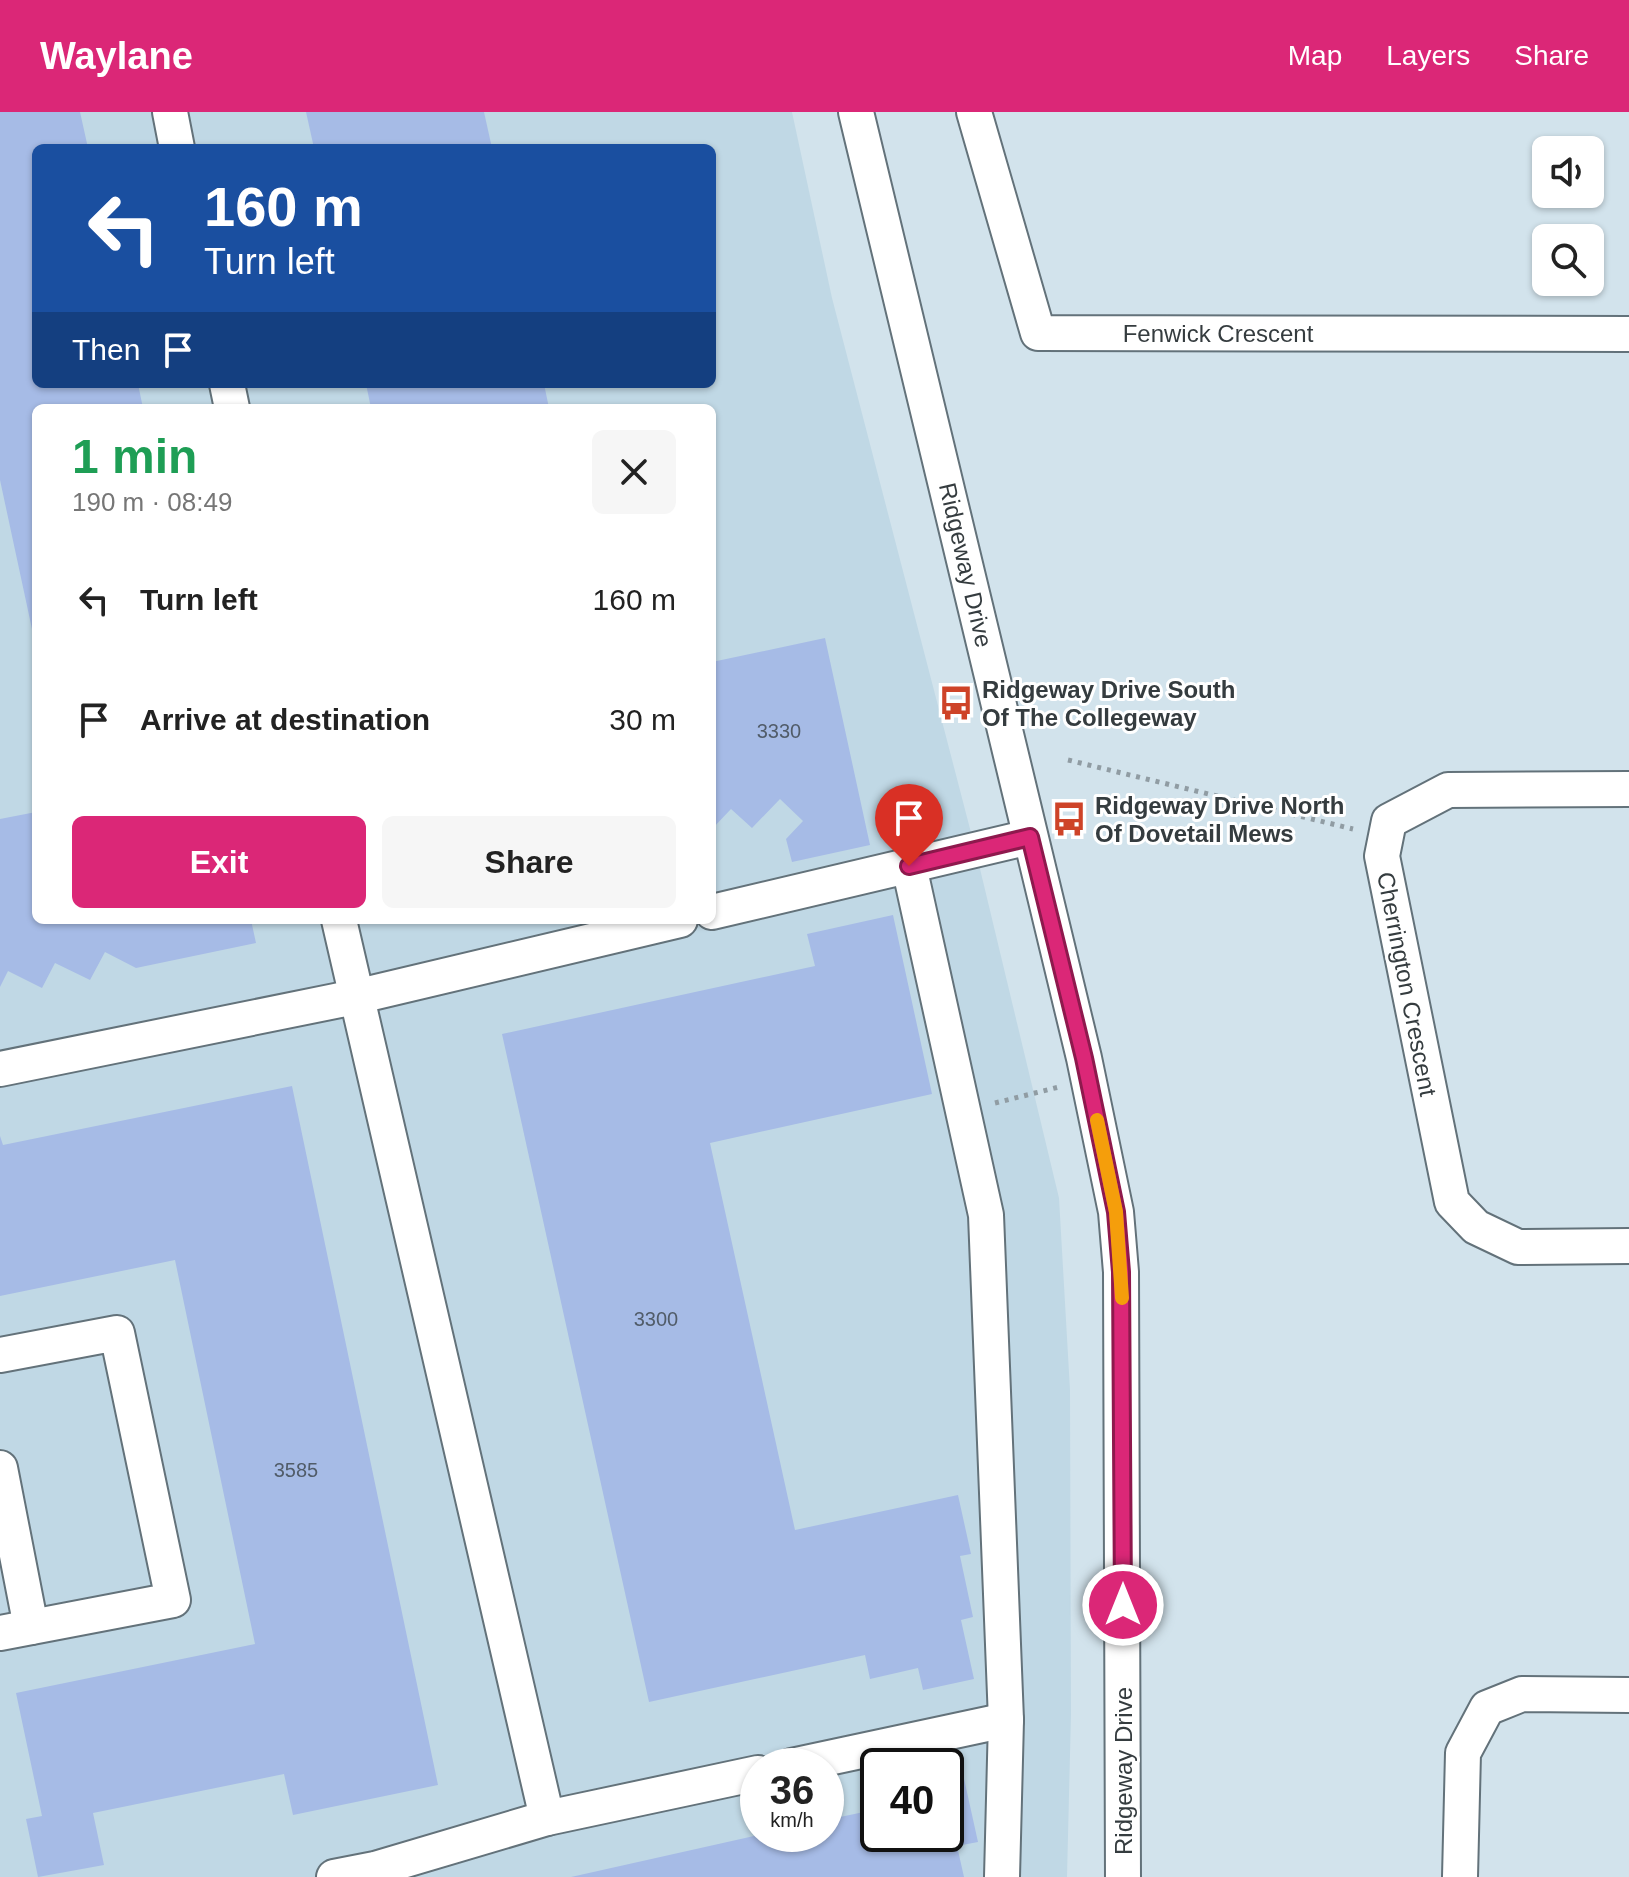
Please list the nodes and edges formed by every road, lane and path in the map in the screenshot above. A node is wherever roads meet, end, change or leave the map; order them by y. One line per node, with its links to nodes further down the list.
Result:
1 (170, 112): 4 (street)
2 (856, 112): 8 (street, Ridgeway Drive)
3 (974, 112): 5 (street, Fenwick Crescent)
4 (176, 144)
5 (1629, 334)
6 (1068, 760): 9 (path)
7 (1629, 789): 9 (street, Cherrington Crescent)
8 (1030, 837): 10 (street); 16 (street, Ridgeway Drive)
9 (1386, 837): 18 (street, Cherrington Crescent)
10 (909, 866): 11 (street); 17 (street)
11 (716, 911)
12 (340, 924): 14 (street)
13 (663, 924): 14 (street)
14 (355, 997): 15 (street); 26 (street)
15 (0, 1069)
16 (1089, 1079): 17 (path); 30 (street, Ridgeway Drive)
17 (963, 1111): 23 (street)
18 (1629, 1246)
19 (0, 1355): 21 (street)
20 (0, 1468): 21 (street)
21 (16, 1630)
22 (1629, 1695): 31 (street)
23 (1006, 1720): 24 (street); 29 (street)
24 (844, 1755)
25 (740, 1777): 26 (street)
26 (547, 1818): 27 (street)
27 (376, 1873): 28 (street)
28 (334, 1877)
29 (1002, 1877)
30 (1123, 1877)
31 (1460, 1877)

